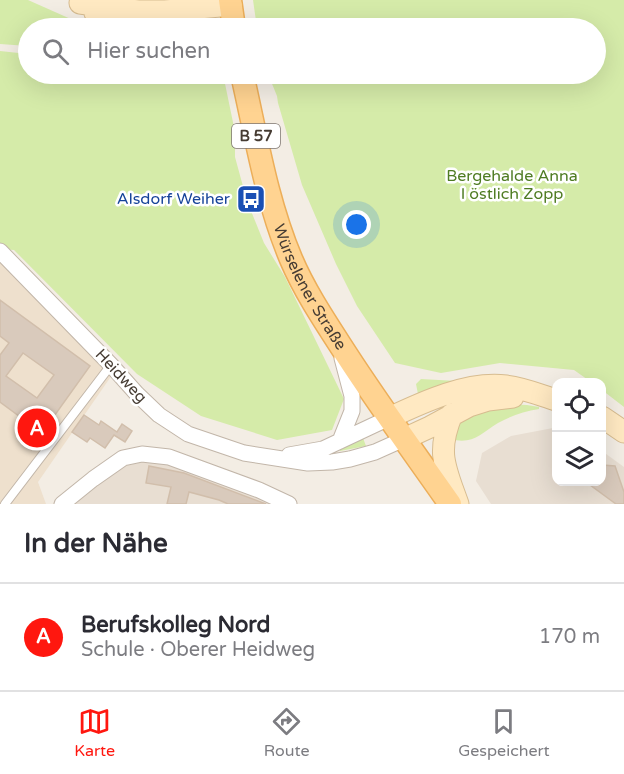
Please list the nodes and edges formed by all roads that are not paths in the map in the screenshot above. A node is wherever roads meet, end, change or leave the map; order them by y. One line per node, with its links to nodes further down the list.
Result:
1 (77, 2): 2 (main road); 3 (main road)
2 (172, 6): 4 (main road)
3 (103, 18)
4 (231, 18)
5 (244, 84): 8 (main road, Würselener Straße / B 57)
6 (0, 251): 7 (street, Heidweg)
7 (7, 264): 9 (street, Heidweg)
8 (338, 341): 12 (main road, Würselener Straße / B 57); 16 (street)
9 (111, 365): 17 (street, Heidweg); 18 (lane)
10 (552, 399): 11 (main road); 12 (main road)
11 (452, 414): 15 (main road); 22 (main road)
12 (389, 418): 15 (main road, Würselener Straße / B 57); 16 (street, Heidweg)
13 (606, 420): 14 (main road)
14 (624, 432)
15 (404, 439): 17 (street, Heidweg); 21 (main road, B 57)
16 (340, 441): 17 (street, Heidweg)
17 (268, 458)
18 (5, 504)
19 (62, 504): 20 (street)
20 (289, 504)
21 (450, 504)
22 (458, 504)

